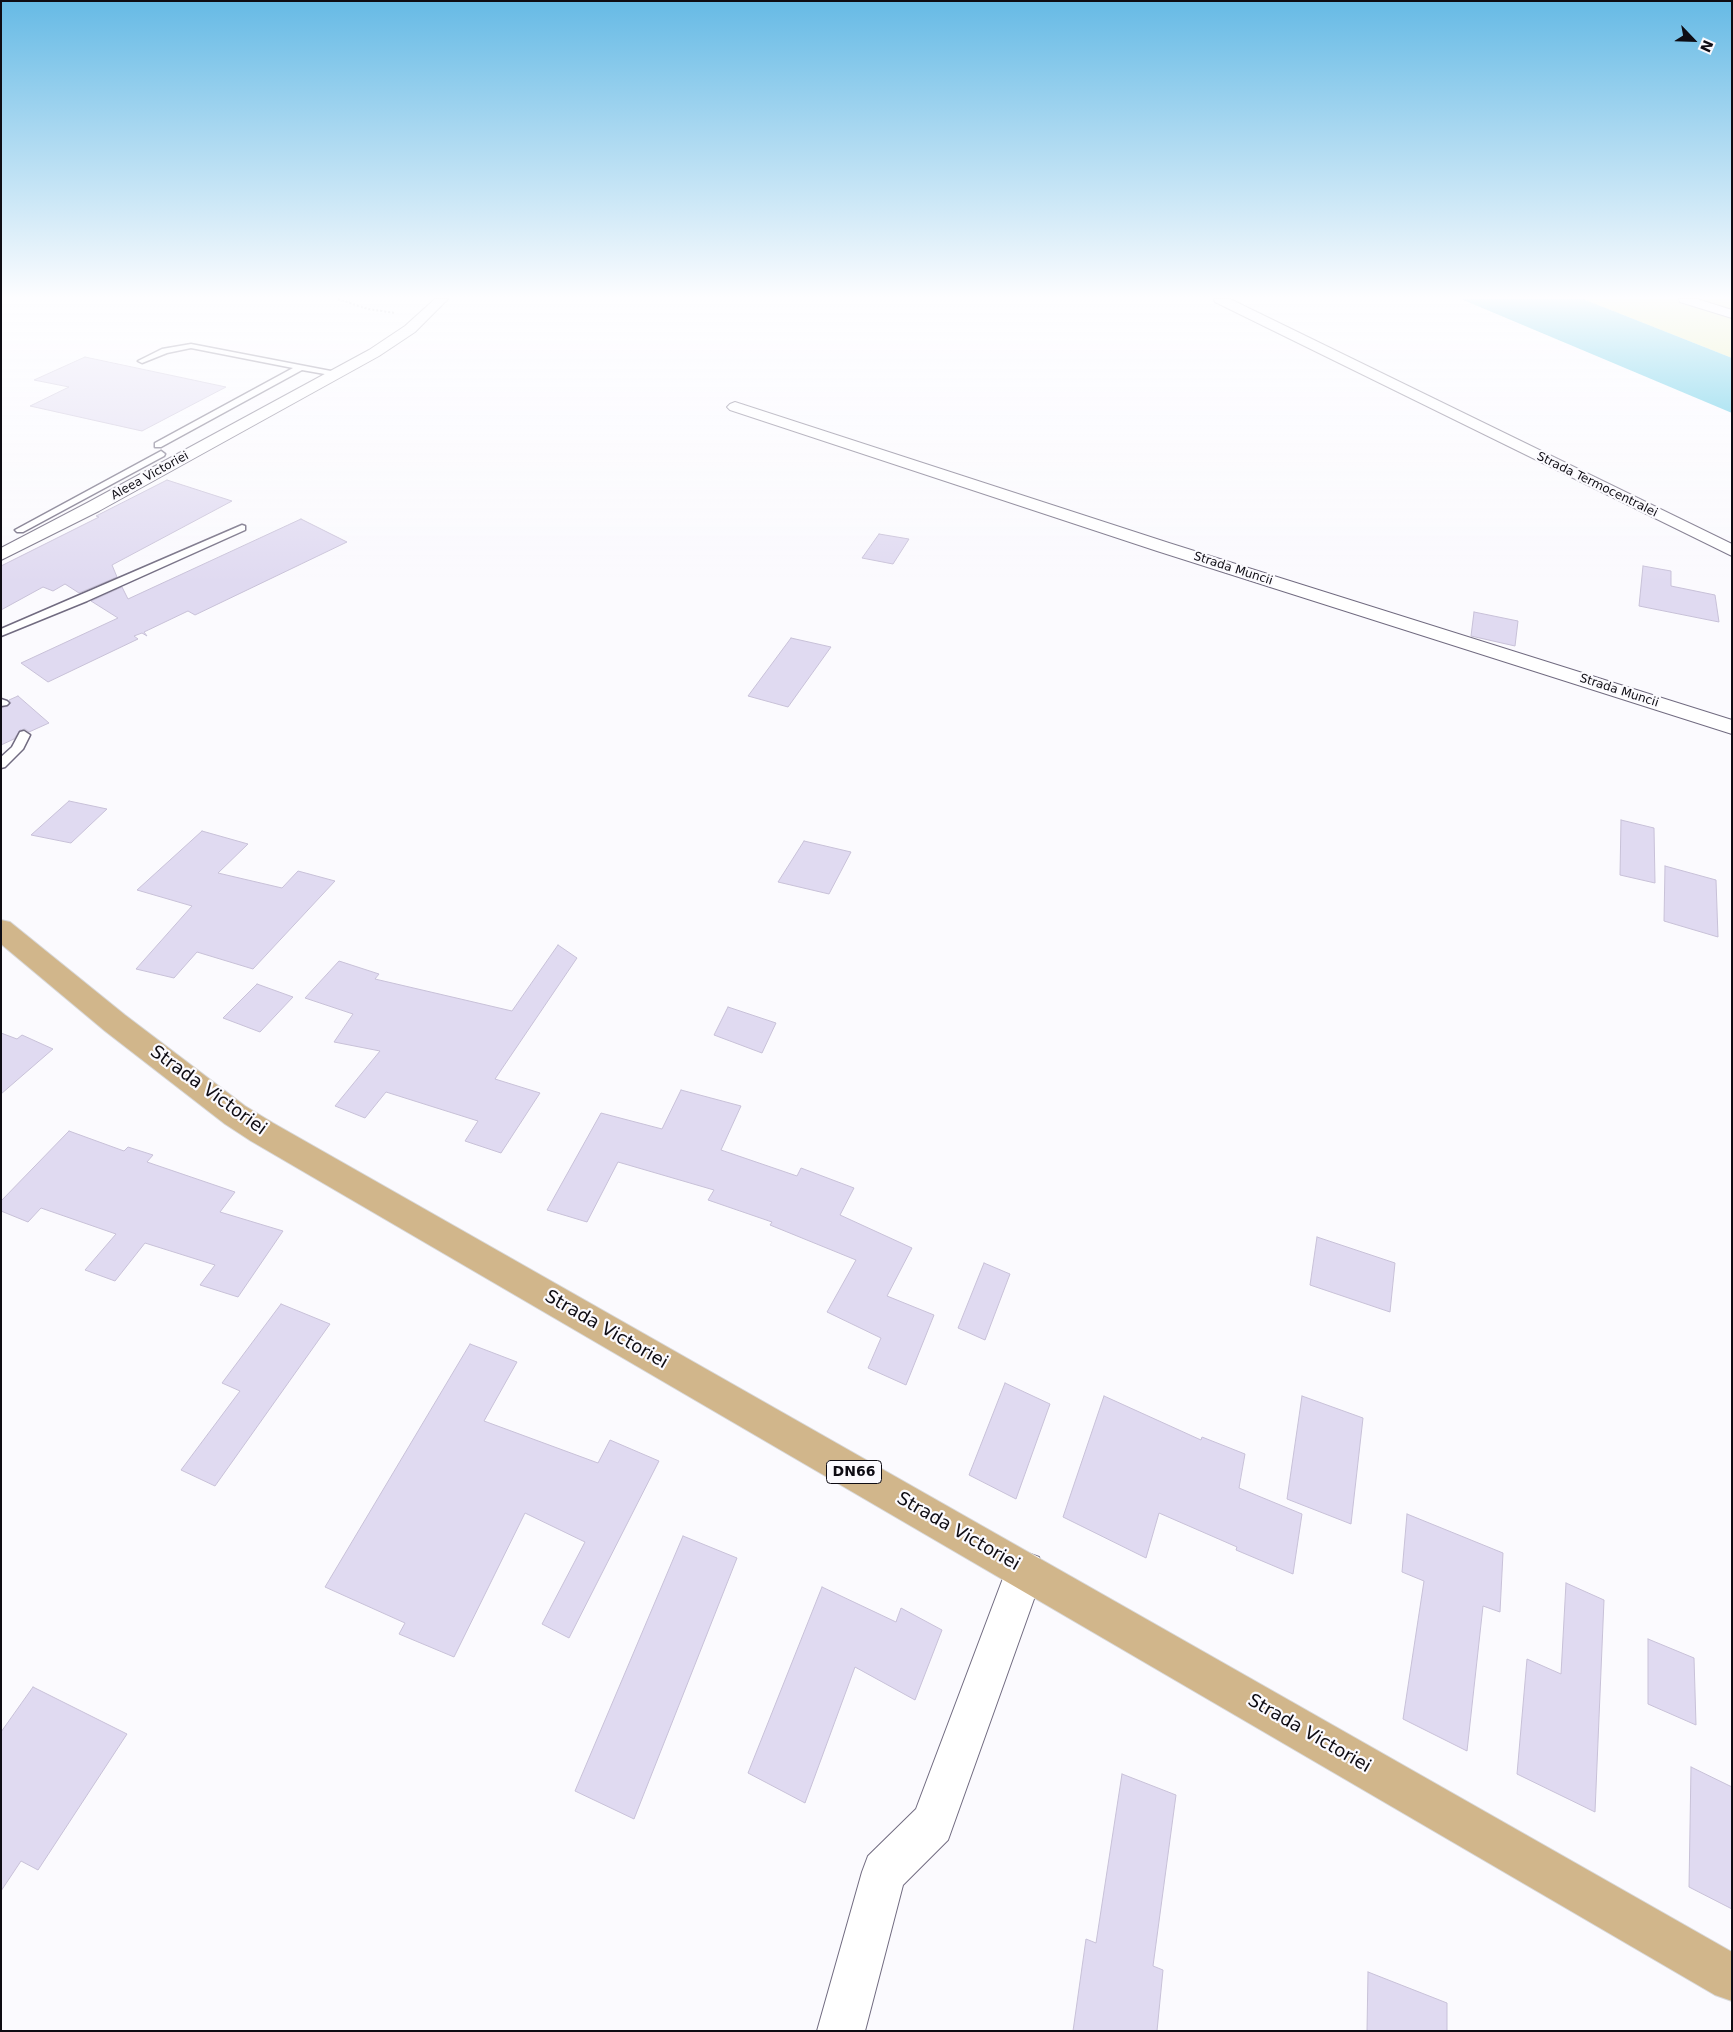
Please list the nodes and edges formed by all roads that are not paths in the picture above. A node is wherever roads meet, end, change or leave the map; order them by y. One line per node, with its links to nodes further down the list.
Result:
1 (255, 394): 6 (lane)
2 (300, 394): 8 (street, Aleea Victoriei)
3 (1413, 394): 7 (street, Strada Termocentralei)
4 (735, 407): 10 (street, Strada Muncii)
5 (242, 528): 9 (lane)
6 (20, 530)
7 (1732, 551)
8 (1, 555)
9 (1, 633)
10 (1732, 727)
11 (24, 735): 12 (lane)
12 (1, 764)
13 (1, 929): 14 (main road, Strada Victoriei / DN66)
14 (1025, 1571): 15 (main road, Strada Victoriei / DN66); 16 (street)
15 (1732, 1978)
16 (841, 2031)

